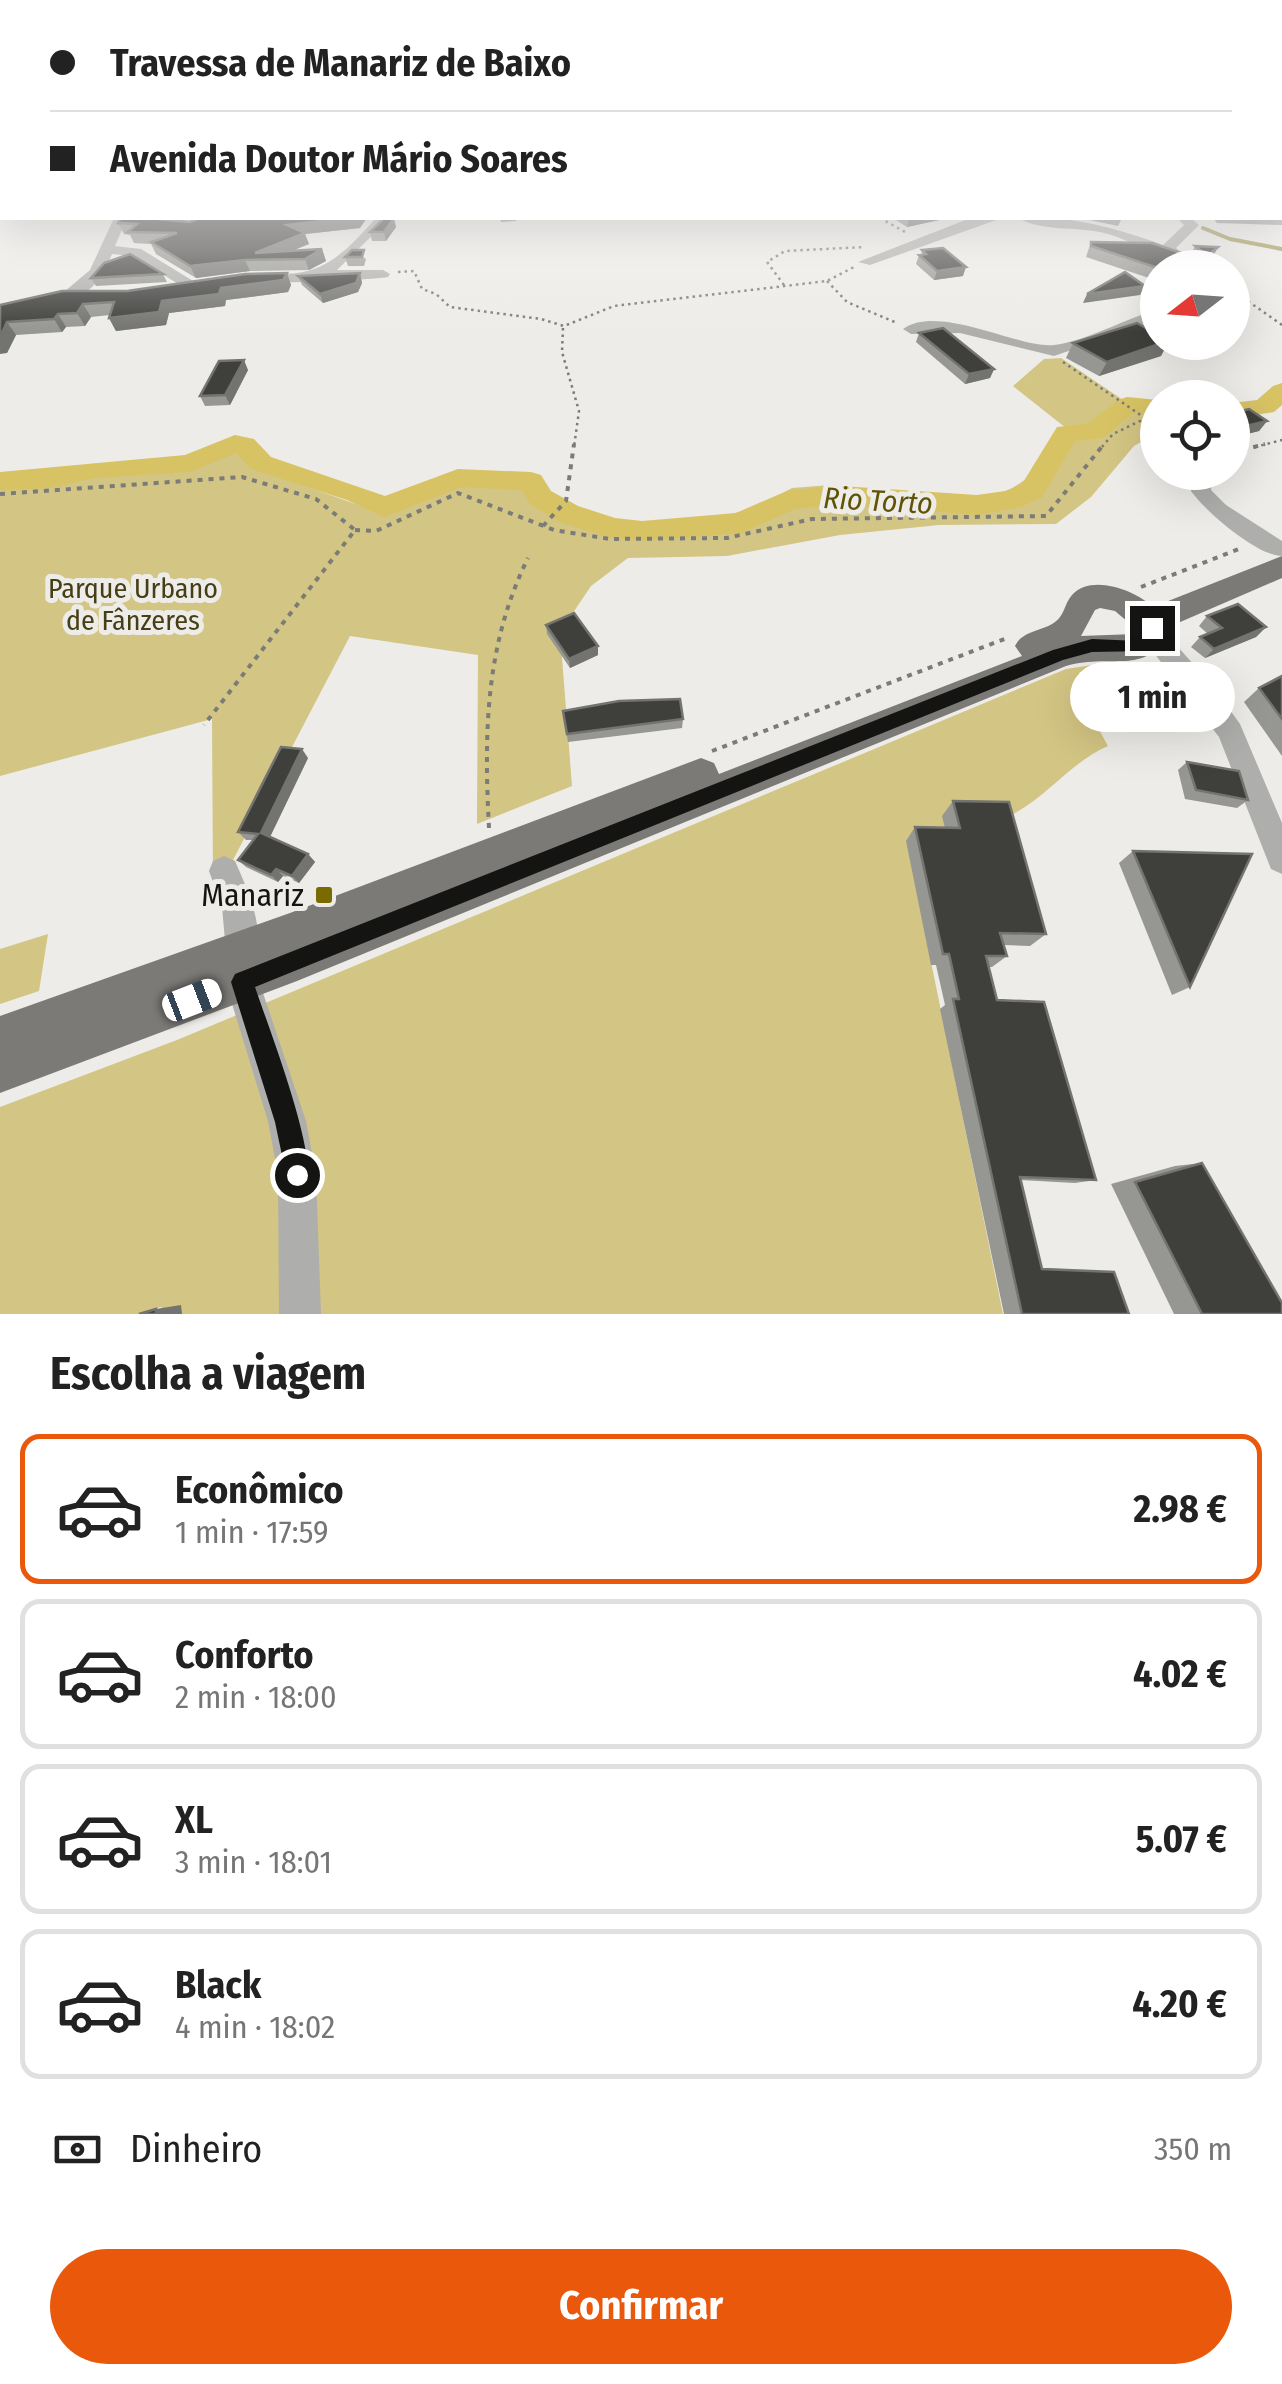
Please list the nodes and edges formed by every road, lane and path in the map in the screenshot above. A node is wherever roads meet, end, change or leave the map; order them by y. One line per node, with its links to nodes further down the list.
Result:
1 (127, 220): 9 (street)
2 (382, 220): 14 (street)
3 (883, 220): 7 (path)
4 (988, 220): 7 (street)
5 (1041, 220): 10 (street)
6 (1186, 220): 11 (street)
7 (914, 242): 13 (street); 18 (path)
8 (156, 245): 12 (street)
9 (109, 250): 12 (street); 20 (street)
10 (1163, 250)
11 (1170, 250)
12 (136, 252): 19 (street)
13 (865, 262): 16 (path)
14 (320, 274): 15 (street); 17 (street)
15 (383, 274): 26 (path)
16 (826, 280): 18 (path); 27 (path)
17 (235, 281)
18 (784, 285): 26 (path)
19 (174, 290)
20 (68, 294): 21 (street); 22 (street)
21 (102, 295)
22 (51, 299)
23 (1250, 303): 25 (path)
24 (1140, 320): 28 (street)
25 (1282, 325)
26 (564, 326): 35 (path)
27 (911, 329): 28 (street)
28 (1054, 351): 29 (path)
29 (1140, 416)
30 (1140, 421): 35 (path)
31 (1282, 440): 32 (path)
32 (1250, 448)
33 (1201, 490): 37 (street)
34 (0, 494): 36 (path)
35 (543, 526): 36 (path)
36 (355, 530): 42 (path)
37 (1281, 554): 39 (main road); 41 (main road)
38 (528, 558): 43 (path)
39 (1127, 603): 40 (main road); 41 (main road)
40 (1077, 616): 41 (main road); 46 (main road)
41 (1136, 640): 44 (street); 46 (main road)
42 (204, 724)
43 (489, 828)
44 (1282, 859)
45 (224, 871): 46 (street)
46 (242, 967): 47 (main road); 48 (main road); 49 (street)
47 (0, 1039)
48 (0, 1070)
49 (300, 1314)

